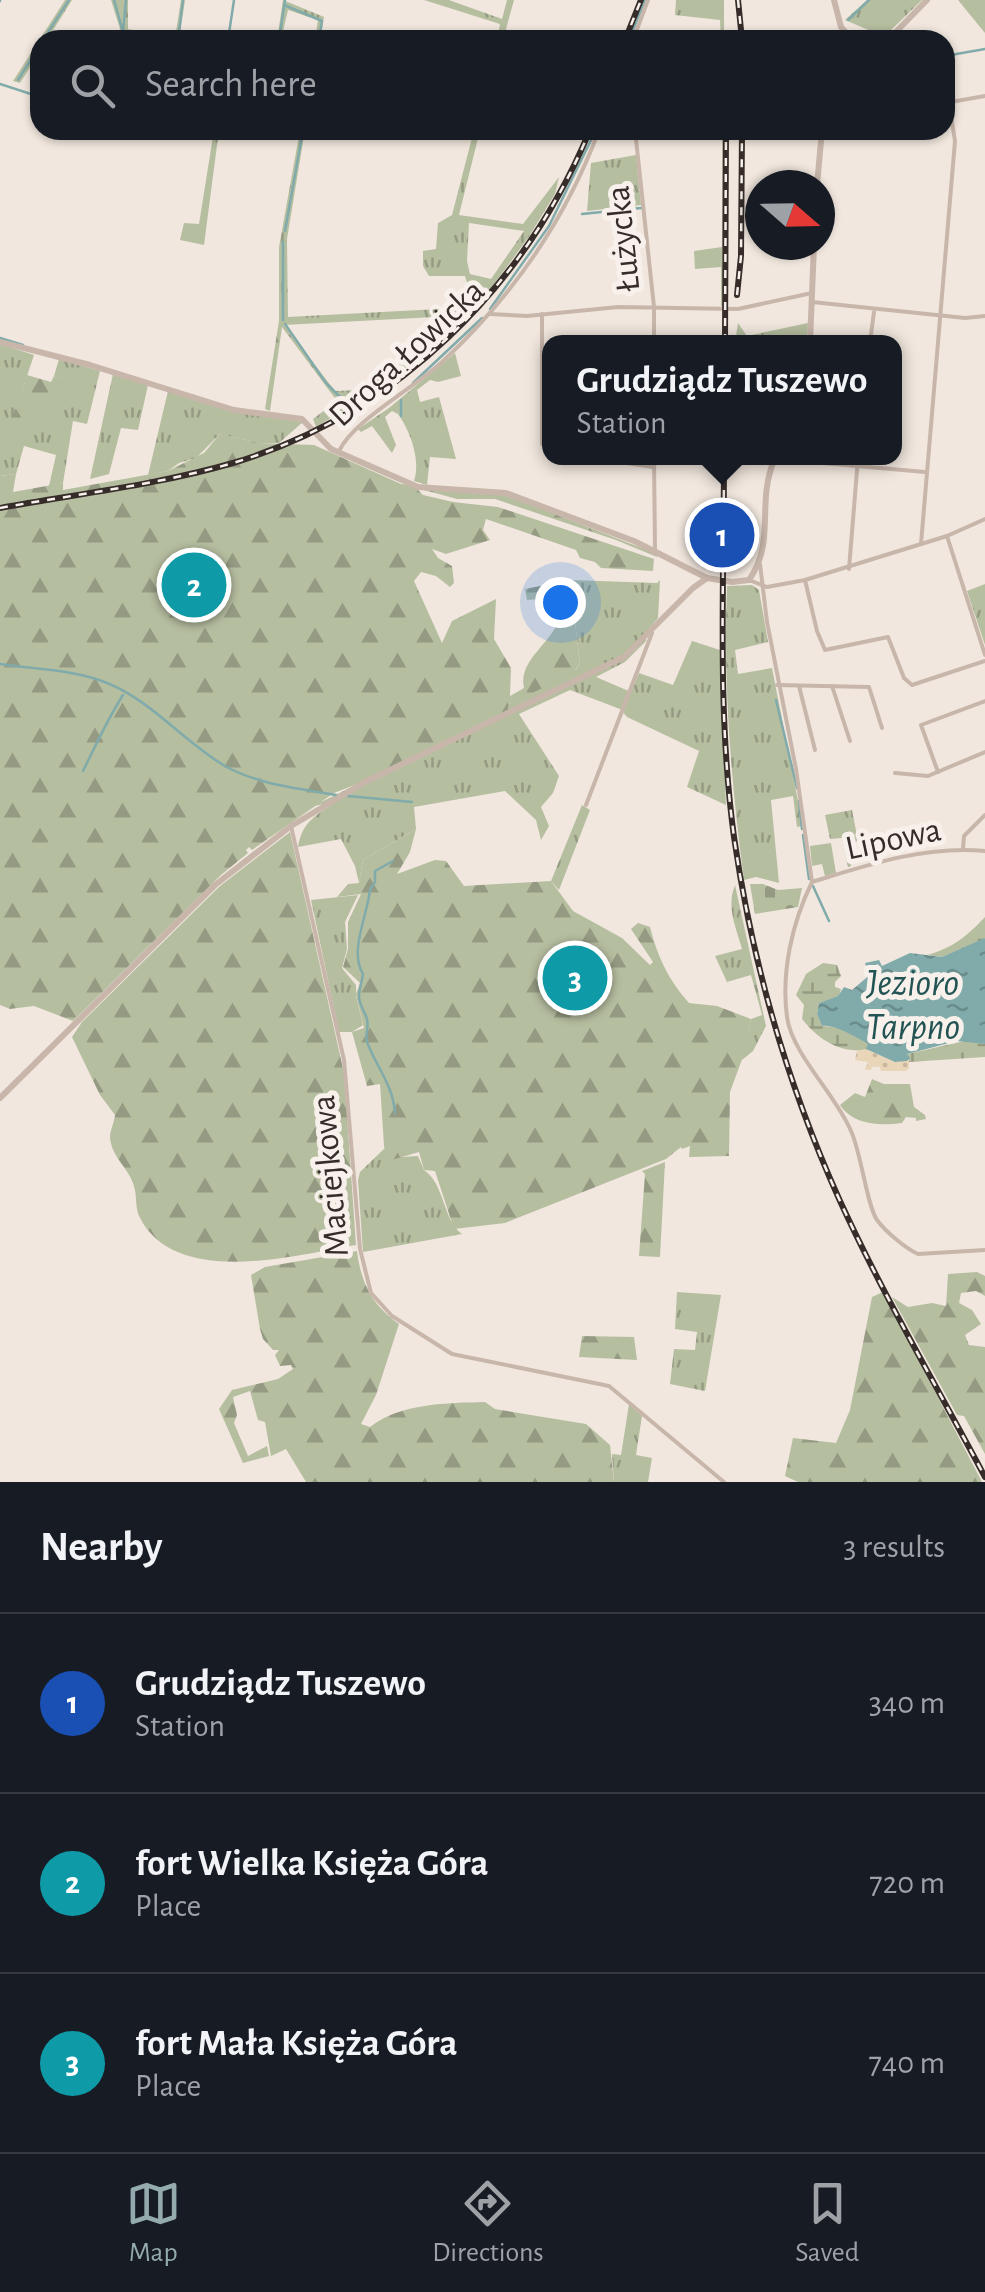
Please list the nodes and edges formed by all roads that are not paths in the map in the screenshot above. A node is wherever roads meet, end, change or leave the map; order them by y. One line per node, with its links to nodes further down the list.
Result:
1 (648, 0): 4 (street)
2 (834, 0): 5 (street)
3 (928, 0): 6 (street)
4 (637, 30)
5 (844, 30)
6 (898, 30)
7 (985, 96): 8 (street)
8 (955, 102)
9 (594, 140): 19 (street, Droga Łowicka)
10 (636, 140): 17 (street, Łużycka)
11 (821, 140): 13 (street)
12 (954, 140): 21 (street)
13 (818, 170)
14 (813, 260): 15 (street)
15 (812, 293): 16 (street); 17 (street)
16 (812, 302): 18 (street); 26 (street)
17 (654, 307): 20 (street); 25 (street, Łużycka)
18 (874, 311): 21 (street); 27 (street)
19 (490, 314): 20 (street); 30 (street, Droga Łowicka)
20 (542, 314): 23 (street)
21 (940, 316): 22 (street); 36 (street)
22 (985, 316)
23 (542, 335)
24 (542, 335): 29 (street)
25 (654, 335)
26 (810, 335)
27 (871, 335)
28 (0, 342): 30 (street, Droga Łowicka)
29 (542, 444)
30 (338, 453): 40 (street)
31 (641, 465): 35 (street)
32 (772, 465): 41 (street)
33 (851, 465): 34 (street)
34 (857, 466): 36 (street); 42 (street)
35 (654, 467): 40 (street)
36 (927, 472): 39 (street)
37 (985, 518): 38 (street)
38 (947, 536): 39 (street); 48 (street)
39 (922, 544): 42 (street)
40 (654, 550): 43 (street)
41 (760, 564): 44 (street); 46 (street)
42 (849, 568): 45 (street)
43 (708, 578): 44 (street); 47 (street)
44 (749, 580): 46 (street)
45 (805, 580): 46 (street); 48 (street)
46 (762, 586): 49 (street)
47 (652, 628): 59 (street); 61 (street)
48 (985, 658)
49 (777, 685): 50 (street); 64 (street)
50 (799, 685): 51 (street); 55 (street)
51 (832, 686): 53 (street); 54 (street)
52 (985, 701): 57 (street)
53 (882, 728)
54 (850, 741)
55 (816, 750)
56 (985, 752): 57 (street)
57 (938, 772): 58 (street)
58 (895, 773)
59 (586, 806)
60 (985, 815): 62 (street)
61 (291, 826): 65 (street); 67 (street, Maciejkowa)
62 (963, 849): 63 (street, Lipowa); 64 (street, Lipowa)
63 (985, 851)
64 (812, 882): 66 (street)
65 (0, 1098)
66 (985, 1250)
67 (724, 1482)

